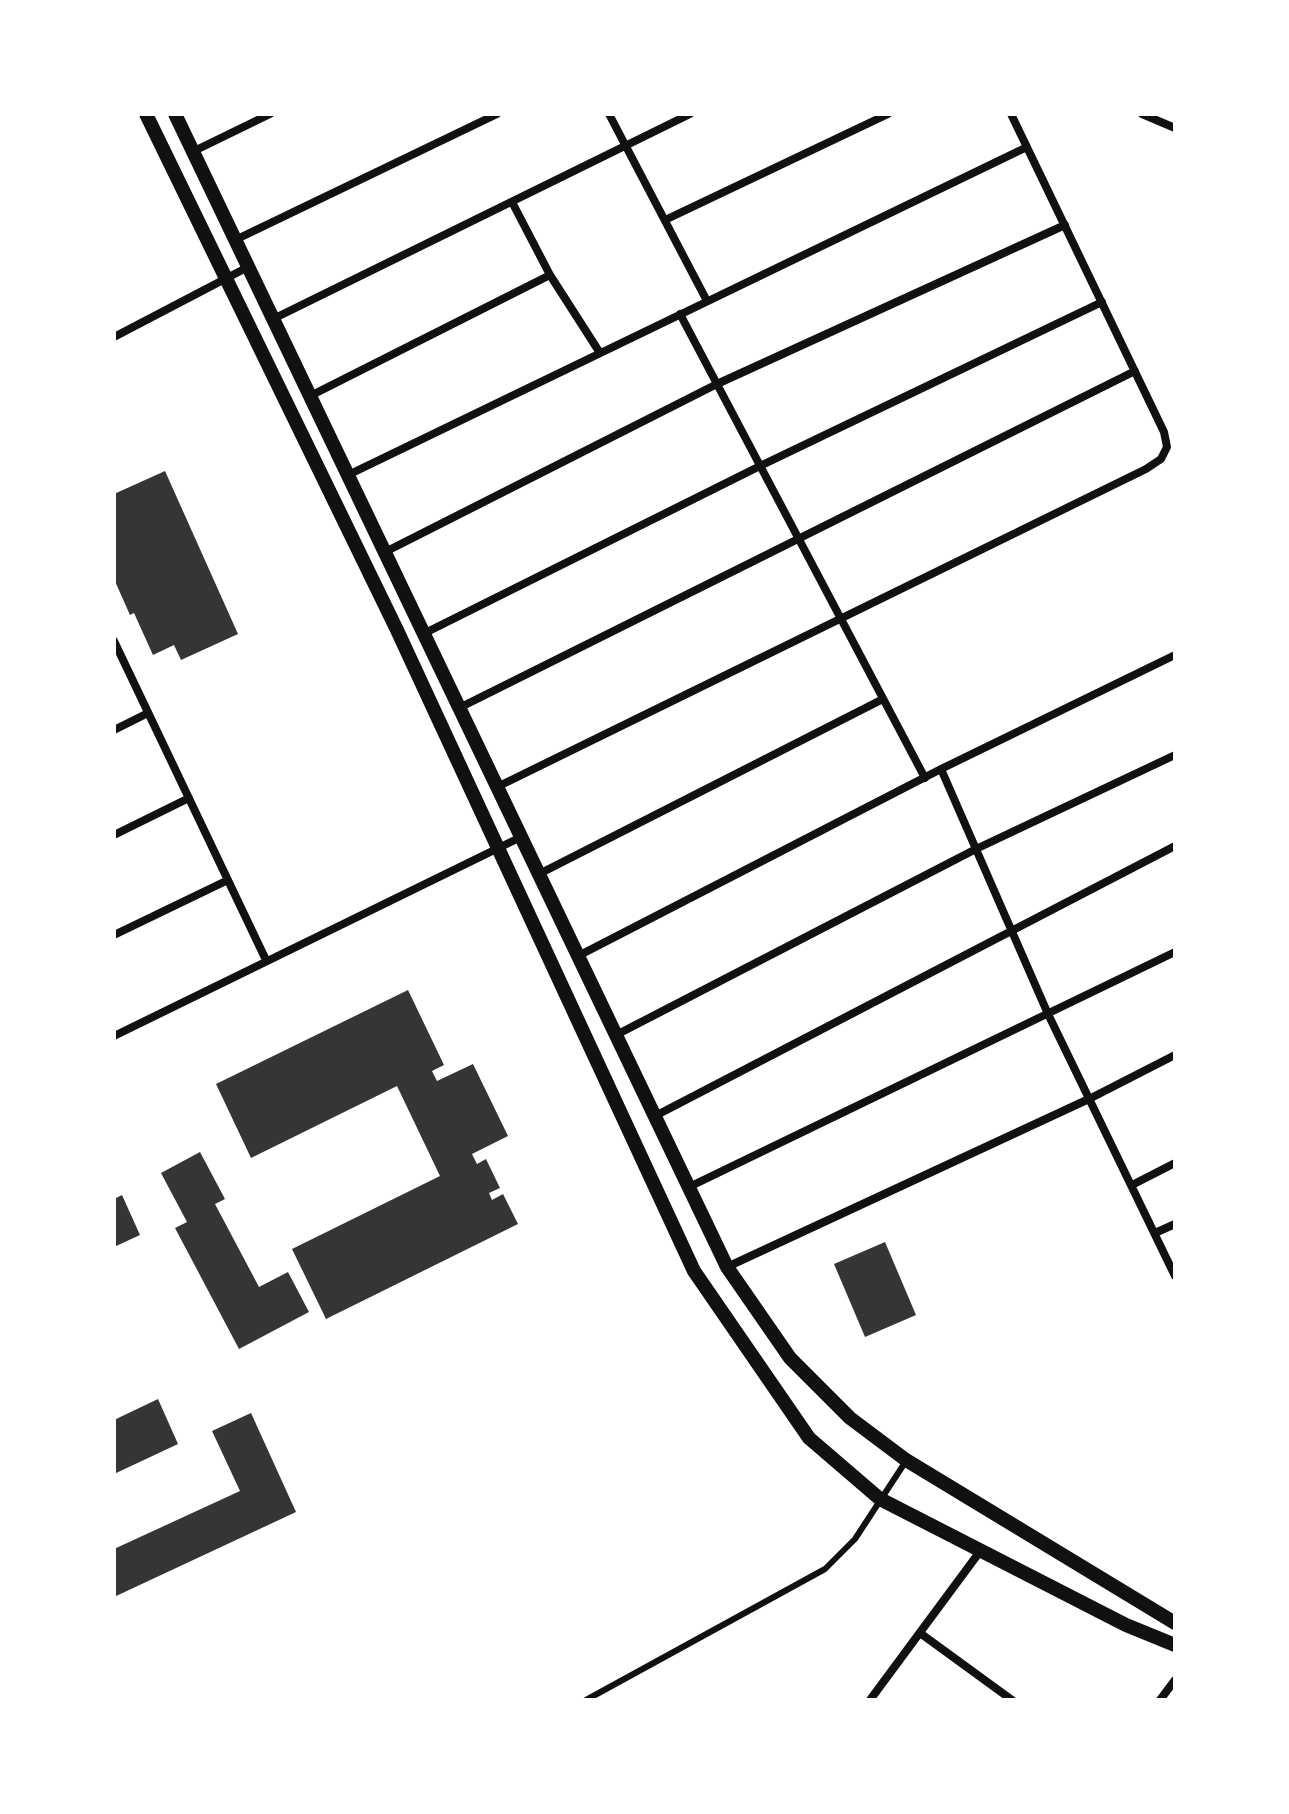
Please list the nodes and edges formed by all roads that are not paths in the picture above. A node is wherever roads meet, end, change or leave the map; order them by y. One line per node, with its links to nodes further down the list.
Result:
1 (146, 114): 20 (street)
2 (175, 114): 13 (street)
3 (270, 114): 13 (street)
4 (497, 114): 17 (street)
5 (609, 114): 11 (street)
6 (690, 114): 11 (street)
7 (888, 114): 15 (street)
8 (1011, 114): 12 (street)
9 (1142, 114): 10 (street)
10 (1174, 125)
11 (626, 145): 14 (street); 15 (street)
12 (1027, 147): 16 (street); 21 (street)
13 (192, 152): 17 (street)
14 (512, 202): 19 (street); 24 (street)
15 (665, 220): 21 (street)
16 (1065, 225): 22 (street); 28 (street)
17 (235, 240): 18 (street)
18 (248, 267): 20 (street); 24 (street)
19 (550, 275): 26 (street); 29 (street)
20 (226, 278): 25 (street); 50 (street)
21 (707, 301): 23 (street)
22 (1102, 302): 27 (street); 30 (street)
23 (680, 314): 26 (street); 28 (street)
24 (273, 319): 29 (street)
25 (114, 337)
26 (600, 353): 31 (street)
27 (1135, 371): 32 (street); 34 (street)
28 (717, 384): 30 (street); 33 (street)
29 (310, 396): 31 (street)
30 (760, 466): 32 (street); 35 (street)
31 (348, 475): 33 (street)
32 (799, 539): 34 (street); 39 (street)
33 (385, 552): 35 (street)
34 (841, 618): 38 (street); 45 (street)
35 (423, 634): 39 (street)
36 (114, 641): 40 (street)
37 (1175, 655): 43 (street)
38 (883, 699): 44 (street); 52 (street)
39 (459, 708): 45 (street)
40 (148, 713): 41 (street); 46 (street)
41 (114, 730)
42 (1175, 755): 51 (street)
43 (941, 769): 44 (street); 51 (street)
44 (925, 778): 57 (street)
45 (497, 787): 48 (street)
46 (189, 798): 47 (street); 53 (street)
47 (114, 835)
48 (521, 837): 50 (street); 52 (street)
49 (1175, 846): 54 (street)
50 (498, 848): 58 (street); 73 (street)
51 (976, 849): 54 (street); 60 (street)
52 (539, 874): 57 (street)
53 (228, 880): 55 (street); 58 (street)
54 (1012, 929): 59 (street); 64 (street)
55 (114, 935)
56 (1175, 952): 59 (street)
57 (578, 956): 60 (street)
58 (266, 960): 61 (street)
59 (1048, 1014): 63 (street); 67 (street)
60 (616, 1035): 64 (street)
61 (114, 1036)
62 (1175, 1055): 63 (street)
63 (1091, 1098): 66 (street); 70 (street)
64 (655, 1116): 67 (street)
65 (1175, 1163): 66 (street)
66 (1132, 1185): 69 (street)
67 (689, 1187): 70 (street)
68 (1175, 1224): 69 (street)
69 (1155, 1233): 71 (street)
70 (727, 1267): 72 (street)
71 (1175, 1276)
72 (906, 1460): 73 (lane); 75 (street)
73 (880, 1499): 74 (street); 79 (lane)
74 (981, 1550): 76 (street); 77 (street)
75 (1175, 1623)
76 (920, 1633): 80 (street); 81 (street)
77 (1175, 1645)
78 (1175, 1680): 82 (street)
79 (586, 1700)
80 (870, 1700)
81 (1012, 1700)
82 (1160, 1700)

